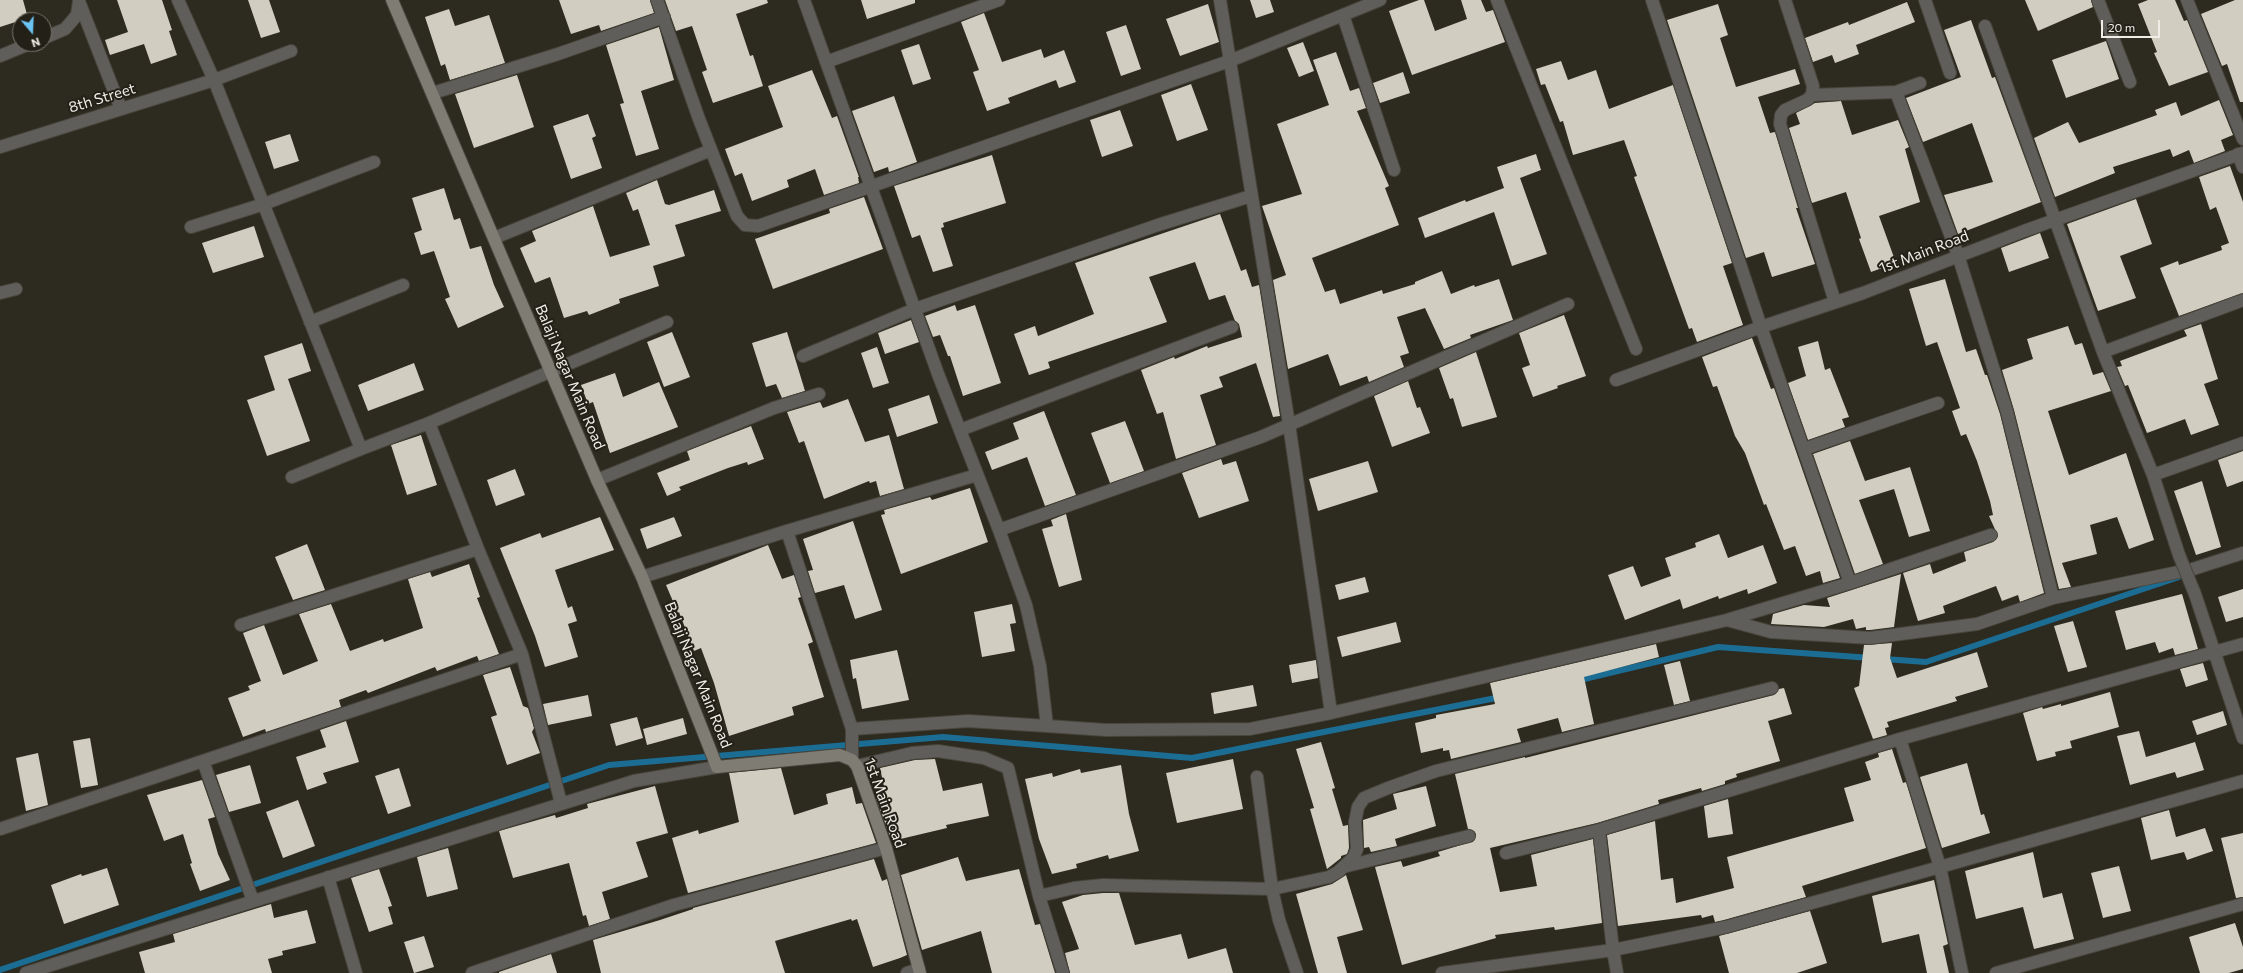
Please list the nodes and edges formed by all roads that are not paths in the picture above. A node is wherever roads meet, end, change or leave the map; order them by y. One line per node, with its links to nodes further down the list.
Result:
1 (178, 0): 25 (street)
2 (392, 0): 29 (main road, Balaji Nagar Main Road)
3 (658, 0): 16 (street)
4 (804, 0): 23 (street)
5 (999, 0): 23 (street)
6 (1220, 0): 22 (street)
7 (1380, 0): 15 (street)
8 (1497, 0): 57 (street)
9 (1652, 0): 56 (street)
10 (1785, 0): 30 (street)
11 (1925, 0): 24 (street)
12 (2098, 0): 26 (street)
13 (2187, 0): 32 (street)
14 (80, 2): 18 (street); 31 (street)
15 (1343, 15): 22 (street); 38 (street)
16 (664, 17): 29 (street); 34 (street)
17 (1985, 26): 42 (street)
18 (52, 35)
19 (12, 51): 21 (street)
20 (291, 51): 25 (street, 8th Street)
21 (0, 56)
22 (1232, 60): 39 (street); 40 (street)
23 (826, 62): 39 (street)
24 (1950, 73)
25 (214, 80): 31 (street, 8th Street); 41 (street)
26 (2130, 82)
27 (1920, 83): 28 (street)
28 (1896, 92): 30 (street); 45 (street)
29 (433, 93): 44 (main road, Balaji Nagar Main Road)
30 (1812, 95): 50 (street)
31 (121, 109): 33 (street, 8th Street)
32 (2243, 139)
33 (0, 147)
34 (711, 150): 39 (street); 44 (street)
35 (2241, 154): 37 (street); 42 (street, 1st Main Road)
36 (374, 162): 41 (street)
37 (2243, 167)
38 (1394, 170)
39 (871, 187): 52 (street)
40 (1251, 196): 52 (street); 65 (street)
41 (264, 204): 43 (street); 53 (street)
42 (2054, 220): 45 (street, 1st Main Road); 58 (street)
43 (191, 227)
44 (494, 238): 60 (main road, Balaji Nagar Main Road)
45 (1958, 255): 50 (street, 1st Main Road); 81 (street)
46 (403, 285): 53 (street)
47 (16, 289): 48 (street)
48 (0, 293)
49 (2243, 300): 58 (street)
50 (1835, 302): 56 (street, 1st Main Road)
51 (1568, 304): 65 (street)
52 (915, 309): 59 (street); 66 (street)
53 (310, 322): 68 (street)
54 (667, 322): 60 (street)
55 (1232, 327): 66 (street)
56 (1761, 327): 61 (street, 1st Main Road); 69 (street)
57 (1636, 349)
58 (2103, 352): 71 (street)
59 (803, 356)
60 (549, 370): 64 (street); 73 (main road, Balaji Nagar Main Road)
61 (1616, 380)
62 (819, 394): 73 (street)
63 (1938, 403): 69 (street)
64 (429, 423): 68 (street); 77 (street)
65 (1289, 424): 74 (street); 88 (street)
66 (960, 430): 70 (street)
67 (2243, 443): 71 (street)
68 (361, 449): 72 (street)
69 (1804, 449): 80 (street)
70 (977, 475): 74 (street); 75 (street)
71 (2153, 475): 85 (street, bridge)
72 (292, 477)
73 (597, 480): 79 (main road, Balaji Nagar Main Road)
74 (999, 530): 89 (street)
75 (787, 531): 79 (street); 90 (street, 1st Main Road)
76 (1991, 535): 80 (street)
77 (478, 549): 83 (street); 86 (street)
78 (2243, 553): 81 (street)
79 (642, 577): 95 (main road, Balaji Nagar Main Road)
80 (1850, 583): 82 (street)
81 (2053, 598): 82 (street)
82 (1727, 620): 88 (street)
83 (241, 625)
84 (2243, 644): 85 (street)
85 (2216, 652): 91 (street); 92 (street)
86 (522, 654): 94 (street); 98 (street)
87 (1772, 688): 104 (street)
88 (1331, 713): 89 (street)
89 (1048, 726): 90 (street)
90 (852, 733): 93 (street, 1st Main Road)
91 (2243, 738)
92 (1900, 740): 100 (street); 105 (street)
93 (854, 759): 95 (main road); 102 (main road, 1st Main Road); 108 (street)
94 (202, 761): 99 (street); 109 (street)
95 (717, 766): 98 (street)
96 (1257, 777): 107 (street)
97 (2243, 781): 105 (street)
98 (560, 799): 106 (street)
99 (0, 829)
100 (1599, 830): 103 (street); 111 (street)
101 (1469, 836): 104 (street)
102 (886, 848): 112 (main road, 1st Main Road); 115 (street)
103 (1506, 853)
104 (1347, 866): 107 (street)
105 (1940, 867): 111 (street); 121 (street)
106 (328, 877): 109 (street); 114 (street)
107 (1272, 889): 108 (street); 118 (street)
108 (1039, 896): 117 (street)
109 (252, 898): 113 (street)
110 (2243, 904): 122 (street)
111 (1613, 950): 119 (street); 120 (street)
112 (920, 971): 116 (street)
113 (26, 973)
114 (356, 973)
115 (472, 973)
116 (907, 973)
117 (1063, 973)
118 (1297, 973)
119 (1442, 973)
120 (1617, 973)
121 (1962, 973)
122 (1996, 973)

